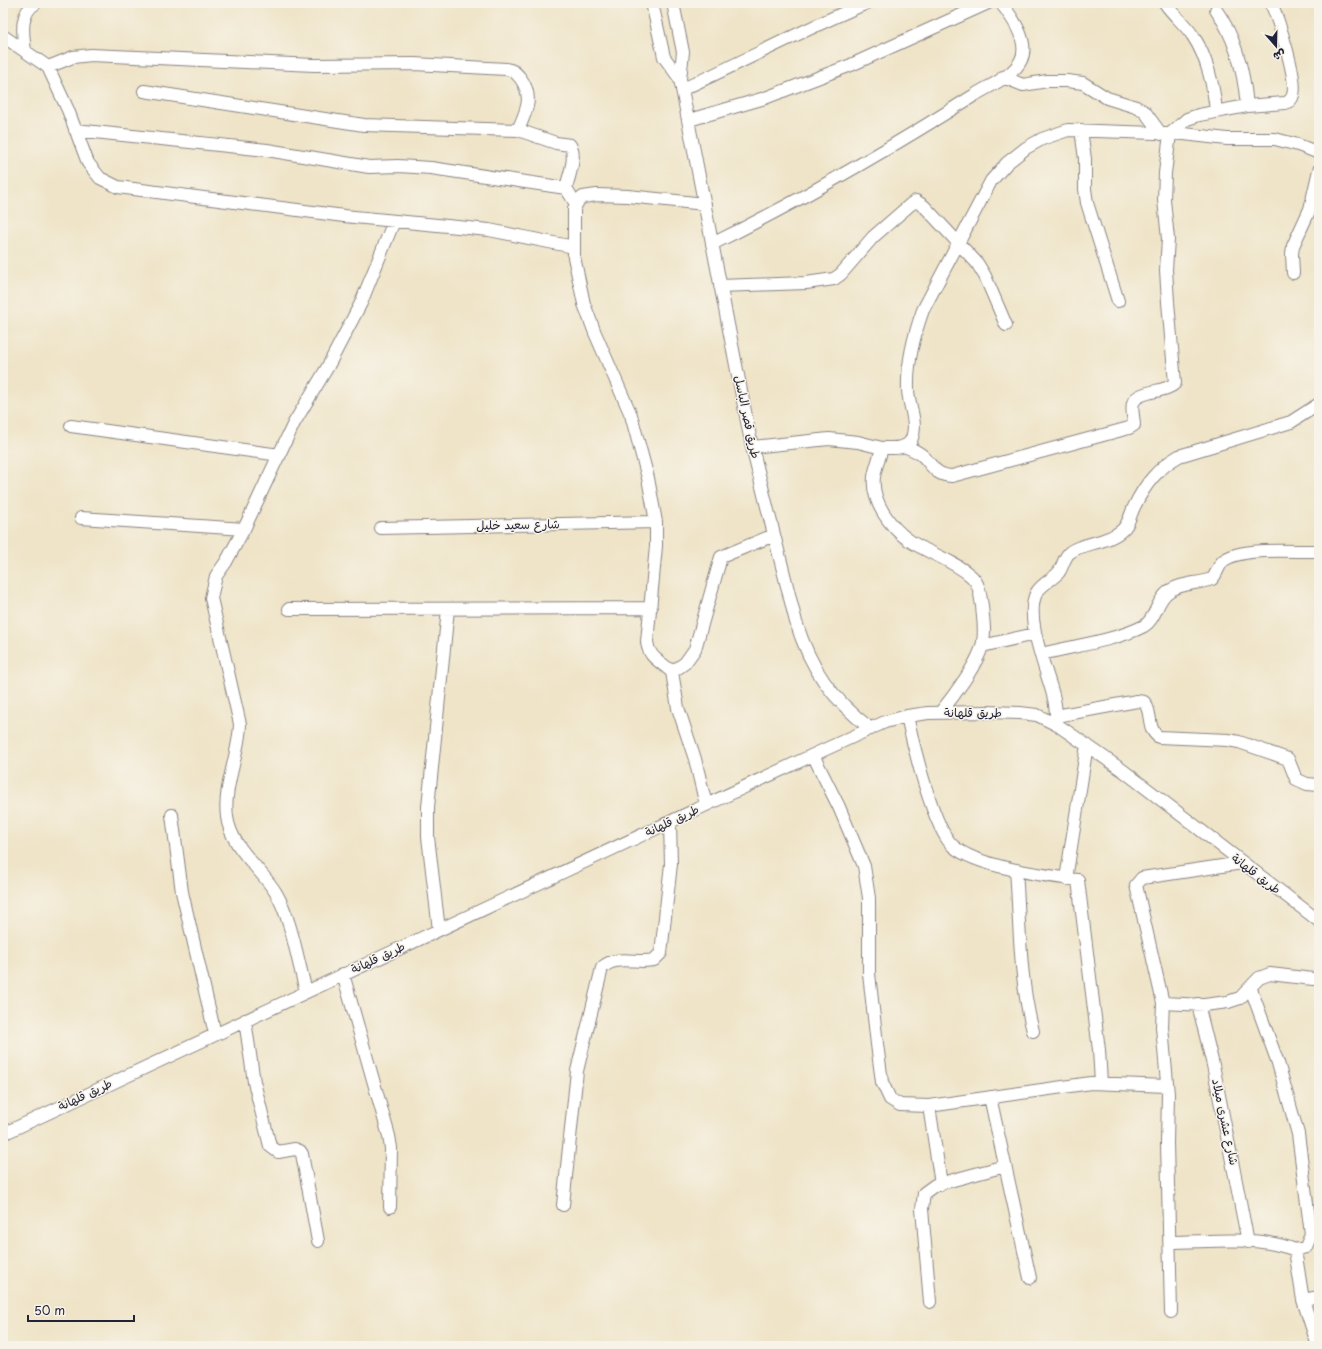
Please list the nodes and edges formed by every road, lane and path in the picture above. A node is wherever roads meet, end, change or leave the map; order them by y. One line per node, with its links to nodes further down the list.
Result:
1 (36, 3): 11 (street)
2 (652, 3): 14 (street, طريق قصر الباسل)
3 (673, 3): 14 (street, طريق قصر الباسل)
4 (867, 3): 14 (street)
5 (988, 3): 18 (street)
6 (1001, 3): 13 (street)
7 (1165, 3): 17 (street)
8 (1271, 3): 16 (street)
9 (1216, 10): 16 (street)
10 (3, 36): 11 (street)
11 (25, 51): 12 (street)
12 (48, 67): 19 (street); 20 (street)
13 (1003, 77): 22 (street); 30 (street)
14 (682, 84): 18 (street, طريق قصر الباسل)
15 (144, 91): 20 (street)
16 (1247, 106): 17 (street)
17 (1216, 112): 22 (street)
18 (689, 120): 27 (street, طريق قصر الباسل)
19 (75, 130): 25 (street); 28 (street)
20 (518, 130): 25 (street)
21 (1081, 130): 22 (street); 29 (street); 34 (street)
22 (1166, 134): 23 (street); 38 (street)
23 (1319, 153)
24 (1319, 170): 32 (street)
25 (566, 188): 26 (street)
26 (576, 204): 27 (street); 31 (street)
27 (705, 204): 30 (street, طريق قصر الباسل)
28 (394, 221): 31 (street); 41 (street)
29 (958, 241): 33 (street); 35 (street); 38 (street)
30 (712, 244): 33 (street, طريق قصر الباسل)
31 (574, 247): 43 (street)
32 (1293, 273)
33 (720, 286): 39 (street, طريق قصر الباسل)
34 (1118, 301)
35 (1006, 325)
36 (1319, 404): 51 (street)
37 (71, 426): 41 (street)
38 (904, 446): 40 (street)
39 (752, 447): 40 (street); 46 (street, طريق قصر الباسل)
40 (882, 448): 52 (street)
41 (280, 455): 45 (street)
42 (81, 518): 45 (street)
43 (656, 522): 44 (street, شارع سعيد خليل); 48 (street)
44 (380, 528)
45 (244, 529): 73 (street)
46 (774, 535): 54 (street); 58 (street, طريق قصر الباسل)
47 (1319, 552): 53 (street)
48 (651, 608): 49 (street); 54 (street)
49 (448, 609): 50 (street); 69 (street)
50 (289, 610)
51 (1034, 634): 52 (street); 53 (street)
52 (982, 646): 55 (street)
53 (1040, 654): 57 (street)
54 (672, 672): 62 (street)
55 (940, 713): 56 (street, طريق قلهانة); 57 (street, طريق قلهانة)
56 (907, 716): 58 (street, طريق قلهانة); 66 (street)
57 (1057, 720): 59 (street, طريق قلهانة); 61 (street)
58 (871, 729): 60 (street, طريق قلهانة)
59 (1087, 745): 65 (street, طريق قلهانة); 67 (street)
60 (813, 755): 62 (street, طريق قلهانة); 82 (street)
61 (1319, 785)
62 (706, 805): 64 (street, طريق قلهانة)
63 (172, 815): 78 (street)
64 (670, 822): 69 (street, طريق قلهانة); 86 (street)
65 (1242, 863): 68 (street, طريق قلهانة); 74 (street)
66 (1016, 870): 67 (street); 77 (street)
67 (1066, 879): 79 (street)
68 (1319, 921)
69 (439, 930): 70 (street, طريق قلهانة)
70 (343, 974): 73 (street, طريق قلهانة); 87 (street)
71 (1313, 978): 72 (street)
72 (1251, 989): 75 (street); 91 (street)
73 (306, 991): 76 (street, طريق قلهانة)
74 (1163, 1003): 75 (street); 80 (street)
75 (1198, 1004): 90 (street, شارع عشرى ميلاد)
76 (245, 1020): 78 (street, طريق قلهانة); 88 (street)
77 (1033, 1031)
78 (215, 1034): 83 (street, طريق قلهانة)
79 (1101, 1083): 80 (street); 81 (street)
80 (1167, 1086): 89 (street)
81 (990, 1097): 82 (street); 84 (street)
82 (929, 1106): 85 (street)
83 (3, 1134)
84 (1005, 1166): 85 (street); 92 (street)
85 (941, 1184): 95 (street)
86 (563, 1205)
87 (390, 1207)
88 (318, 1241)
89 (1170, 1242): 90 (street); 96 (street)
90 (1248, 1242): 91 (street)
91 (1295, 1250): 94 (street)
92 (1030, 1278)
93 (1319, 1297): 94 (street)
94 (1303, 1300): 97 (street)
95 (930, 1302)
96 (1171, 1312)
97 (1318, 1346)

